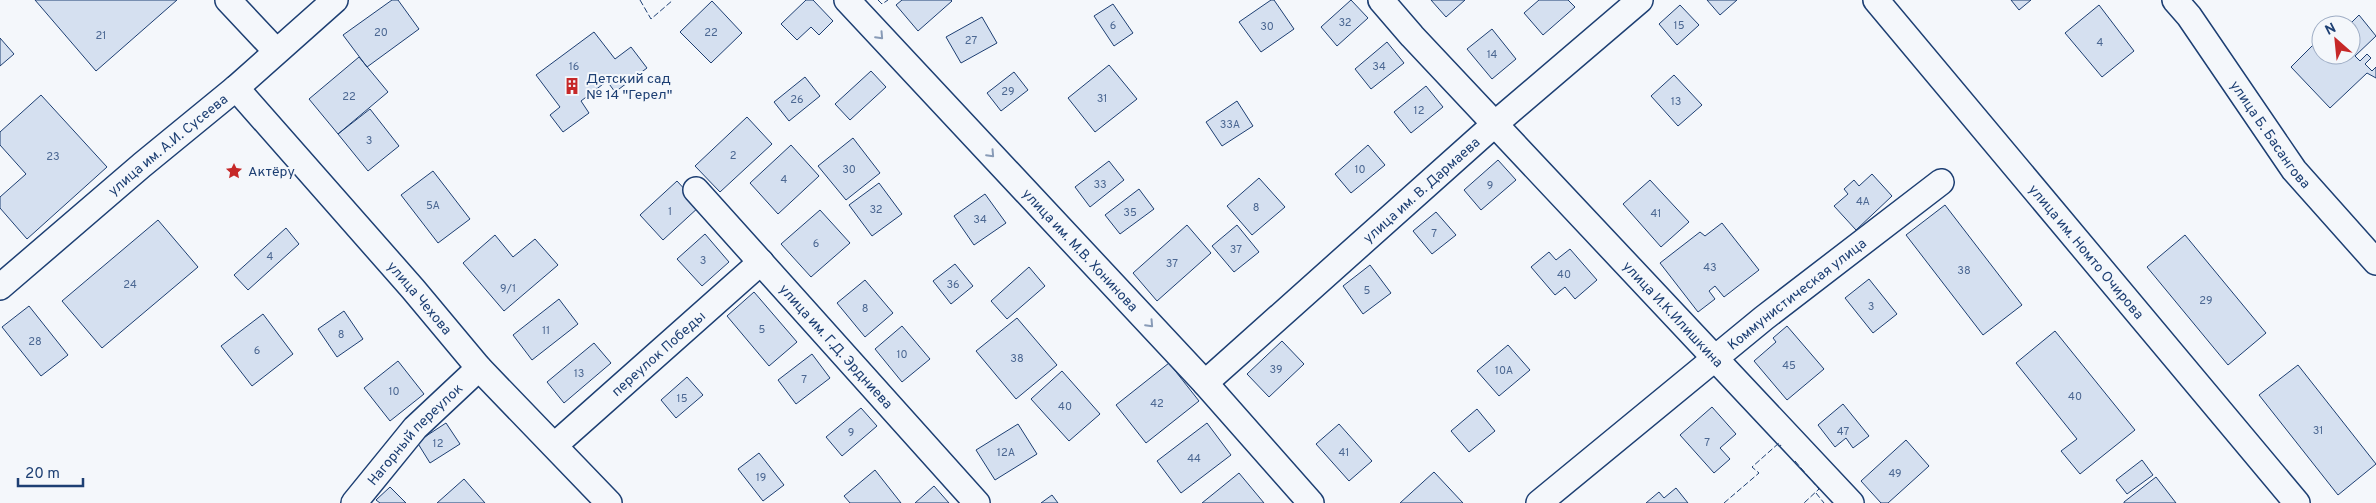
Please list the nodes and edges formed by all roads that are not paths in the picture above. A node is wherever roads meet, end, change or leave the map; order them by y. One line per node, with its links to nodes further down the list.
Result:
1 (228, 0): 8 (street)
2 (335, 0): 8 (street, улица им. А.И. Сусеева)
3 (847, 0): 18 (street, улица им. М.В. Хонинова, one-way to 18)
4 (1381, 0): 10 (street, улица И.К.Илишкина)
5 (1640, 0): 10 (street, улица им. В. Дармаева)
6 (1876, 0): 26 (street, улица им. Номто Очирова)
7 (2175, 0): 14 (street, улица Б. Басангова)
8 (276, 51): 9 (street, улица им. А.И. Сусеева)
9 (236, 88): 15 (street, улица им. А.И. Сусеева); 17 (street, улица Чехова)
10 (1496, 123): 16 (street, улица И.К.Илишкина); 18 (street, улица им. В. Дармаева)
11 (1941, 182): 16 (street, Коммунистическая улица)
12 (696, 190): 13 (street, улица им. Г.Д. Эрдниева)
13 (761, 262): 19 (street, переулок Победы); 22 (street, улица им. Г.Д. Эрдниева)
14 (2376, 262)
15 (0, 287)
16 (1716, 358): 24 (street, Коммунистическая улица); 25 (street, улица И.К.Илишкина)
17 (479, 368): 19 (street, улица Чехова); 20 (street, Нагорный переулок)
18 (1205, 383): 23 (street, улица им. М.В. Хонинова)
19 (555, 445): 21 (street, улица Чехова)
20 (354, 503)
21 (609, 503)
22 (977, 503)
23 (1311, 503)
24 (1539, 503)
25 (1850, 503)
26 (2297, 503)

